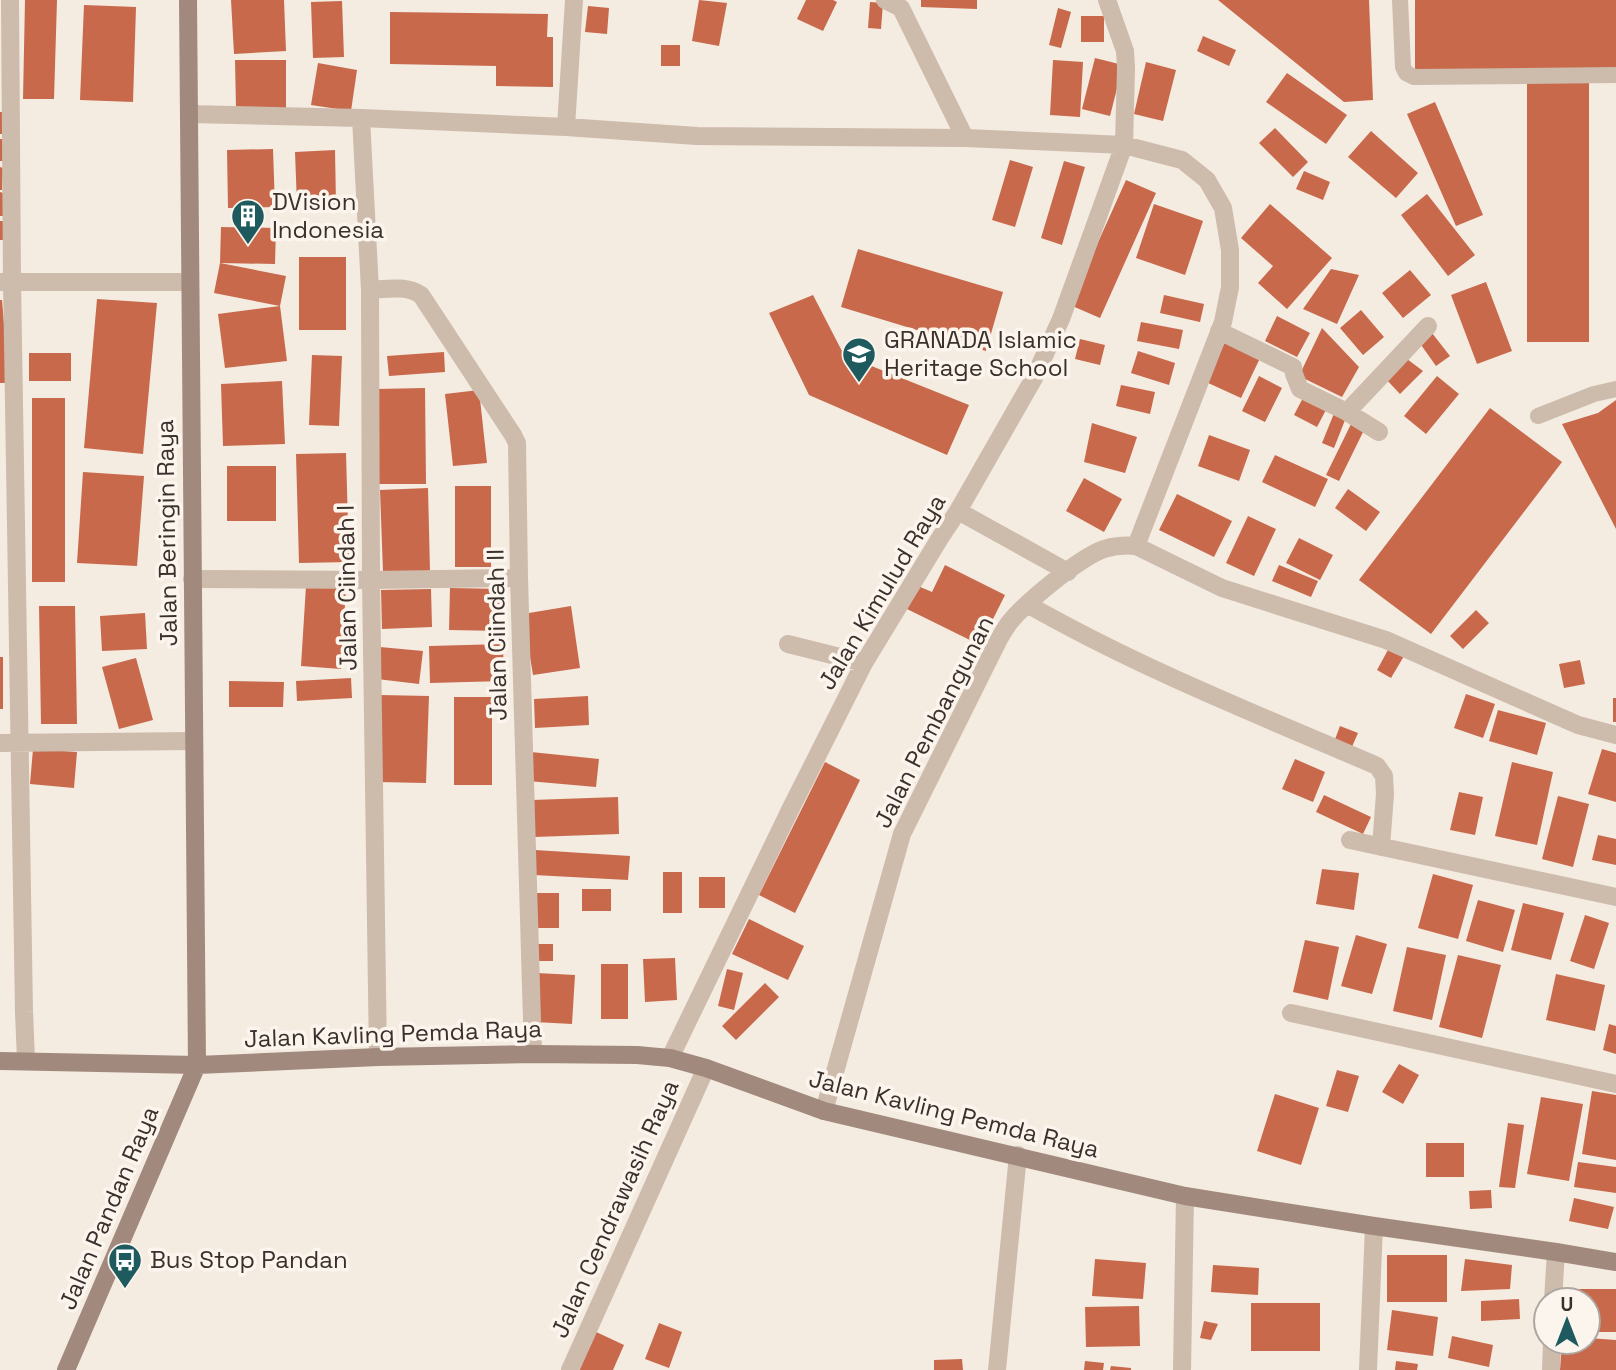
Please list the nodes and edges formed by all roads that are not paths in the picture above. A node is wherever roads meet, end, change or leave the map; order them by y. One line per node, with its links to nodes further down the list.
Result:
1 (10, 0): 13 (street)
2 (188, 0): 8 (street, Jalan Beringin Raya)
3 (574, 0): 10 (street)
4 (1107, 0): 12 (street, Jalan Kimulud Raya)
5 (1400, 0): 7 (lane)
6 (896, 3): 11 (street)
7 (1616, 75)
8 (189, 114): 9 (street); 14 (street, Jalan Beringin Raya)
9 (361, 118): 10 (street); 15 (street, Jalan Ciindah I)
10 (566, 127): 11 (street)
11 (965, 138): 12 (street)
12 (1124, 145): 17 (street); 22 (street, Jalan Kimulud Raya)
13 (6, 282): 14 (street); 33 (street)
14 (190, 282): 26 (street, Jalan Beringin Raya)
15 (370, 290): 25 (street, Jalan Ciindah II); 27 (street, Jalan Ciindah I)
16 (1428, 326): 19 (street)
17 (1219, 331): 19 (street); 23 (street)
18 (1616, 389): 20 (lane)
19 (1347, 411): 21 (street)
20 (1538, 416)
21 (1379, 432)
22 (958, 512): 24 (street); 30 (street, Jalan Kimulud Raya)
23 (1136, 546): 24 (street, Jalan Pembangunan); 31 (street)
24 (1068, 572): 28 (street, Jalan Pembangunan)
25 (519, 578): 27 (street); 39 (street, Jalan Ciindah II)
26 (192, 579): 27 (street); 32 (street, Jalan Beringin Raya)
27 (371, 580): 40 (street, Jalan Ciindah I)
28 (1027, 604): 36 (street); 47 (street, Jalan Pembangunan)
29 (788, 644): 30 (street)
30 (864, 663): 41 (street, Jalan Kimulud Raya)
31 (1616, 736)
32 (194, 741): 33 (street); 44 (street, Jalan Beringin Raya)
33 (21, 742): 34 (street); 42 (street)
34 (0, 743)
35 (1350, 840): 36 (street)
36 (1381, 847): 37 (street)
37 (1616, 897)
38 (1291, 1013): 46 (street)
39 (533, 1054): 40 (street, Jalan Kavling Pemda Raya); 41 (street, Jalan Kavling Pemda Raya)
40 (378, 1057): 44 (street, Jalan Kavling Pemda Raya)
41 (670, 1058): 45 (street, Jalan Kavling Pemda Raya)
42 (26, 1060): 43 (street, Jalan Kavling Pemda Raya); 44 (street, Jalan Kavling Pemda Raya)
43 (0, 1061)
44 (197, 1065): 54 (street, Jalan Pandan Raya)
45 (706, 1068): 47 (street, Jalan Kavling Pemda Raya); 55 (street, Jalan Cendrawasih Raya)
46 (1616, 1084)
47 (824, 1111): 48 (street, Jalan Kavling Pemda Raya)
48 (1018, 1156): 49 (street, Jalan Kavling Pemda Raya); 56 (street)
49 (1185, 1196): 50 (street, Jalan Kavling Pemda Raya); 57 (street)
50 (1374, 1226): 51 (street, Jalan Kavling Pemda Raya); 58 (street)
51 (1556, 1252): 52 (street, Jalan Kavling Pemda Raya); 53 (street)
52 (1616, 1262)
53 (1554, 1286)
54 (66, 1370)
55 (570, 1370)
56 (998, 1370)
57 (1182, 1370)
58 (1368, 1370)

